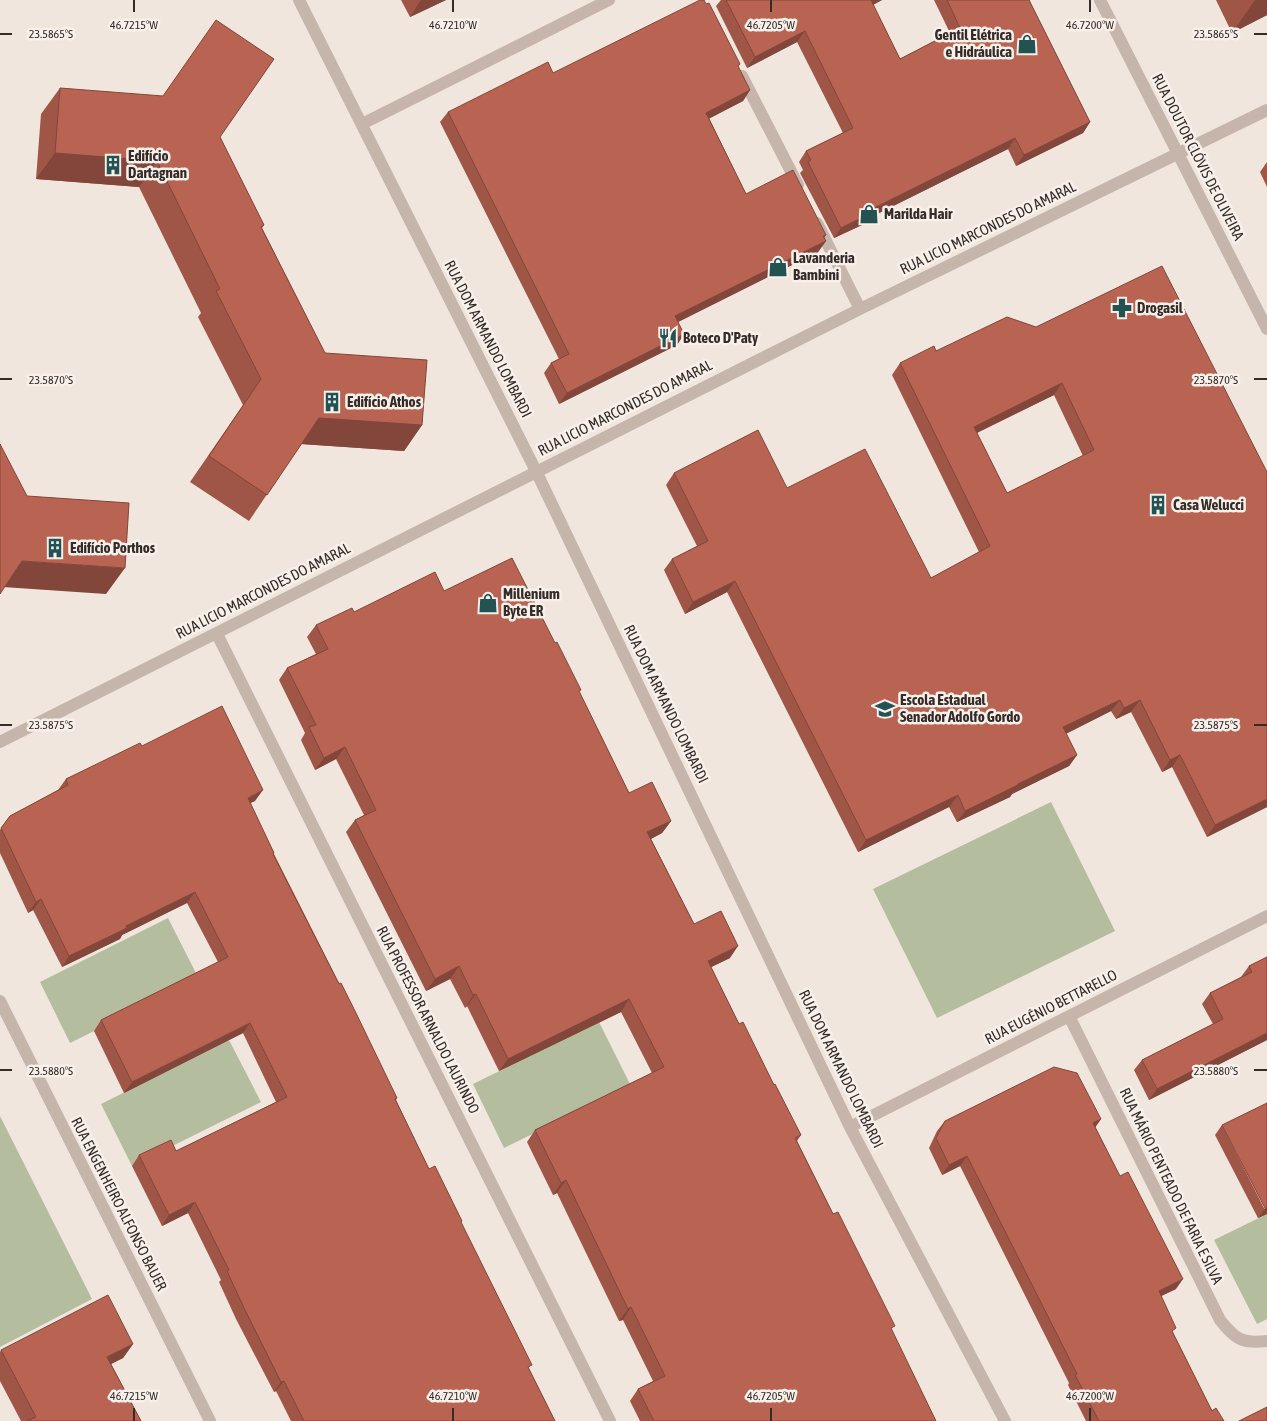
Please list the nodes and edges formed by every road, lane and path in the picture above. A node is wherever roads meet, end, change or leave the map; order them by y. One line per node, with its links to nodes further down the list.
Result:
1 (299, 0): 6 (street, RUA DOM ARMANDO LOMBARDI)
2 (609, 0): 6 (street)
3 (1100, 0): 7 (street, RUA DOUTOR CLÓVIS DE OLIVEIRA)
4 (738, 68): 8 (street)
5 (1267, 110): 7 (street, RUA LICIO MARCONDES DO AMARAL)
6 (362, 124): 12 (street, RUA DOM ARMANDO LOMBARDI)
7 (1178, 154): 10 (street, RUA LICIO MARCONDES DO AMARAL); 11 (street, RUA DOUTOR CLÓVIS DE OLIVEIRA)
8 (803, 196)
9 (812, 214): 10 (street)
10 (860, 309): 12 (street, RUA LICIO MARCONDES DO AMARAL)
11 (1267, 329)
12 (536, 471): 13 (street, RUA LICIO MARCONDES DO AMARAL); 18 (street, RUA DOM ARMANDO LOMBARDI)
13 (217, 634): 14 (street, RUA LICIO MARCONDES DO AMARAL); 21 (street, RUA PROFESSOR ARNALDO LAURINDO)
14 (0, 742)
15 (1267, 916): 17 (street, RUA EUGÊNIO BETTARELLO)
16 (0, 1001): 20 (street, RUA ENGENHEIRO ALFONSO BAUER)
17 (1069, 1016): 18 (street, RUA EUGÊNIO BETTARELLO); 19 (street, RUA MÁRIO PENTEADO DE FARIA E SILVA)
18 (850, 1127): 22 (street, RUA DOM ARMANDO LOMBARDI)
19 (1267, 1341)
20 (210, 1421)
21 (610, 1421)
22 (1005, 1421)

